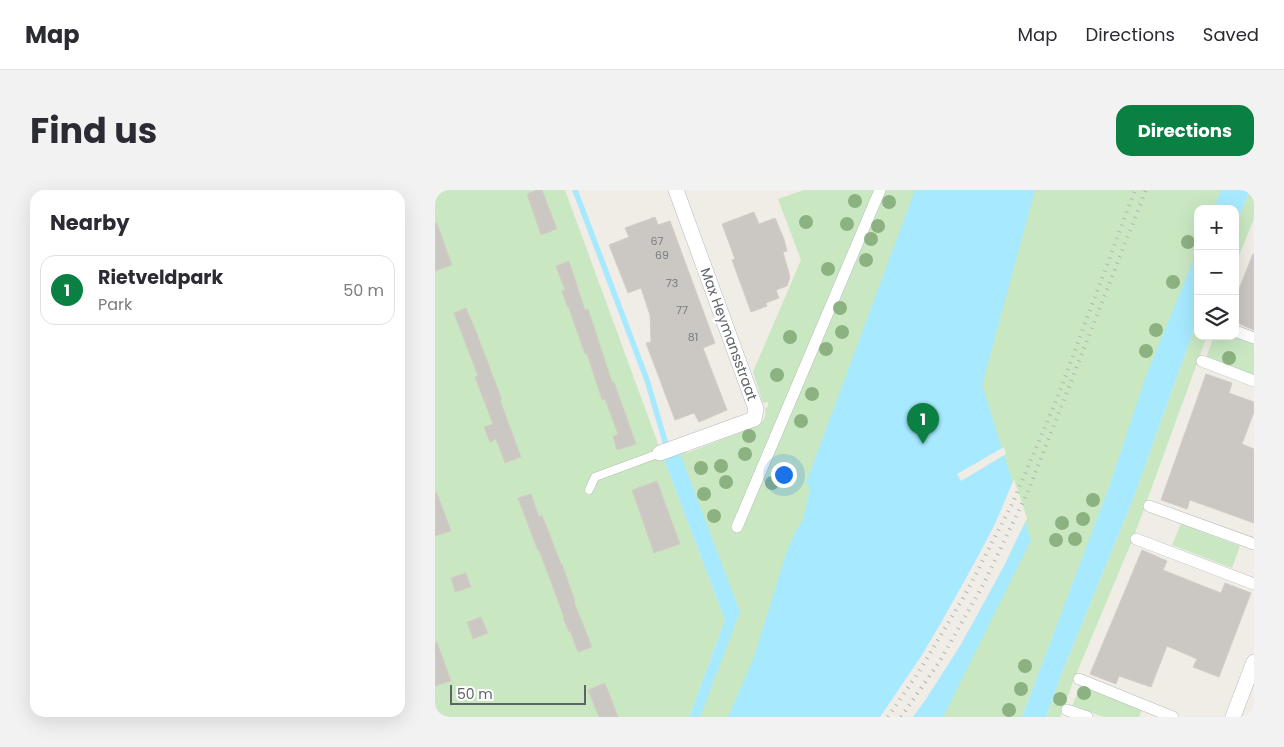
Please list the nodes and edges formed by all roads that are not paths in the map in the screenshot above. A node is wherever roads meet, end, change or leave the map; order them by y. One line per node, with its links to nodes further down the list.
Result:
1 (676, 190): 7 (street, Max Heymansstraat)
2 (880, 190): 10 (street)
3 (1239, 332): 4 (street)
4 (1254, 338)
5 (1202, 361): 6 (street)
6 (1254, 381)
7 (660, 453): 8 (lane, Max Heymansstraat)
8 (589, 490)
9 (1149, 506): 12 (street)
10 (737, 527)
11 (1136, 540): 13 (street)
12 (1254, 544)
13 (1254, 584)
14 (1254, 662): 19 (street)
15 (1079, 679): 18 (street)
16 (1067, 710): 17 (street)
17 (1087, 717)
18 (1173, 717)
19 (1233, 717)

